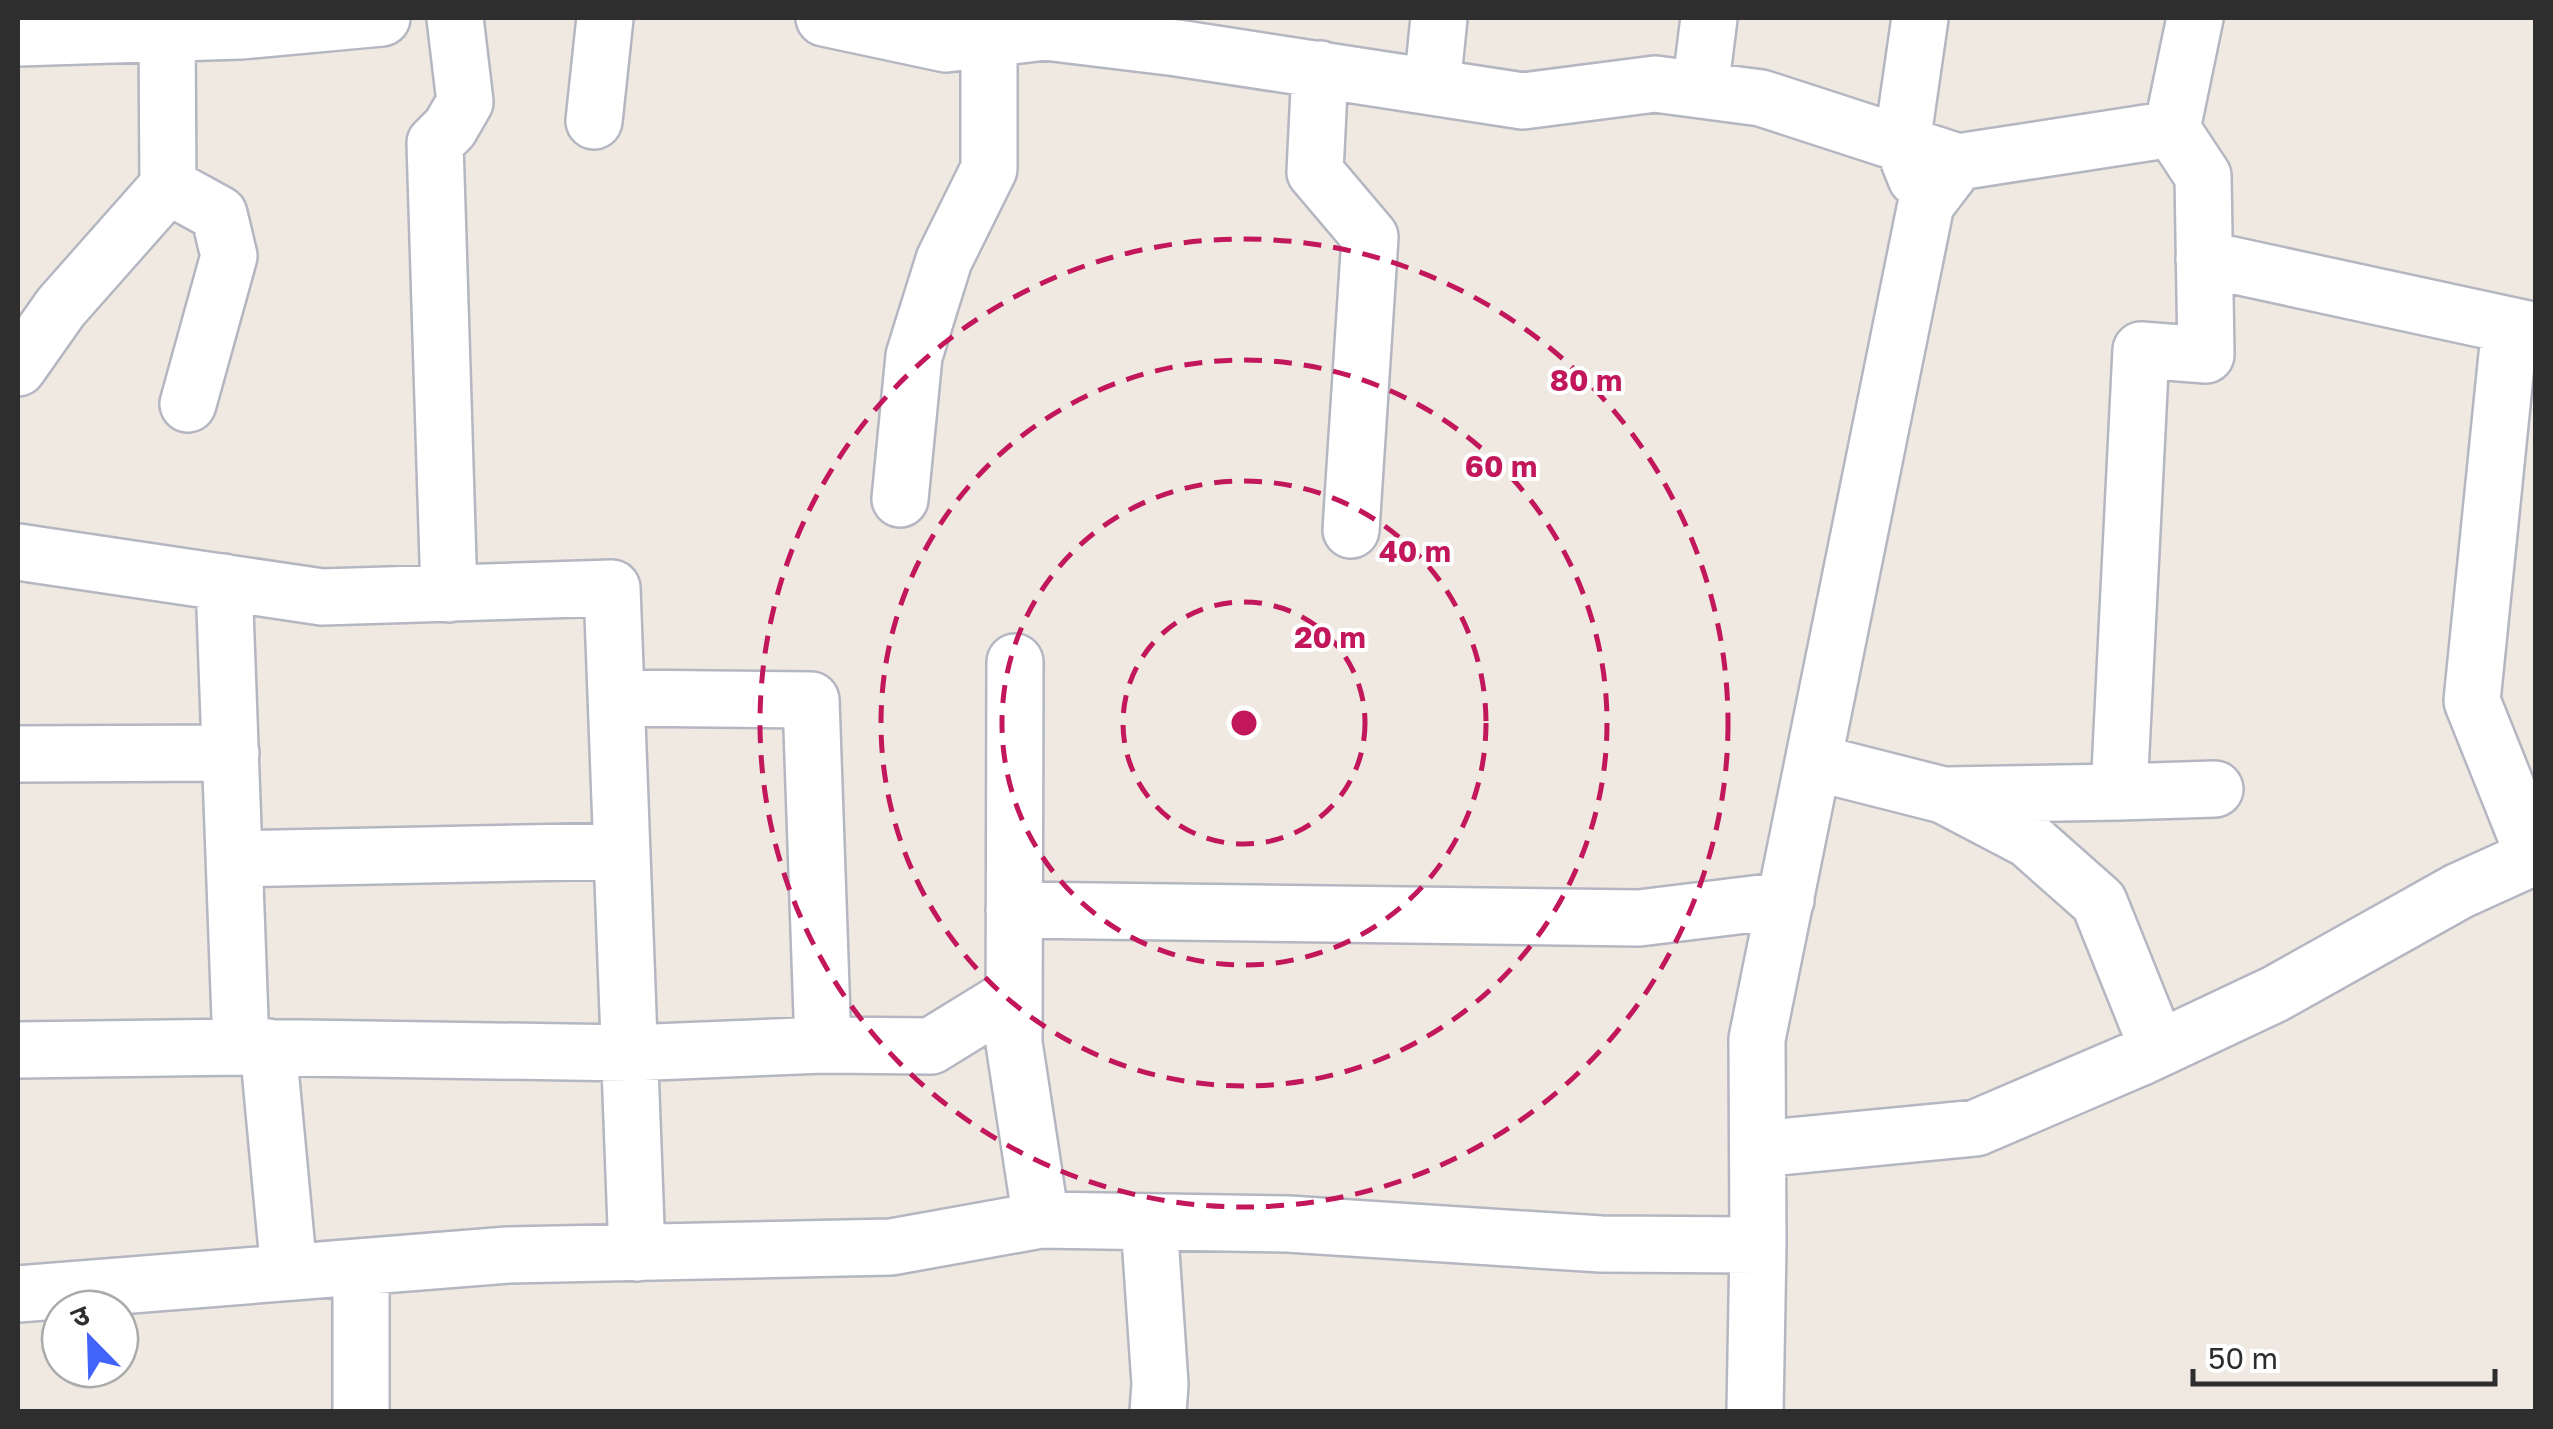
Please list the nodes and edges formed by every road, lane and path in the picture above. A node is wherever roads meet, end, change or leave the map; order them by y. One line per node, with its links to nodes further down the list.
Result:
1 (382, 18): 9 (street)
2 (455, 18): 28 (street)
3 (605, 18): 15 (street)
4 (824, 18): 11 (street)
5 (1439, 18): 13 (street)
6 (1709, 18): 14 (street)
7 (1920, 18): 17 (street)
8 (2195, 18): 16 (street)
9 (167, 34): 10 (street); 19 (street)
10 (18, 38)
11 (989, 39): 12 (street); 24 (street)
12 (1320, 70): 13 (street); 25 (street)
13 (1432, 86): 14 (street)
14 (1700, 90): 17 (street)
15 (594, 121)
16 (2172, 129): 18 (street); 20 (street)
17 (1902, 143): 18 (street)
18 (1942, 183): 33 (street)
19 (168, 186): 22 (street); 23 (street)
20 (2204, 258): 21 (street); 35 (street)
21 (2523, 328): 38 (street)
22 (18, 368)
23 (188, 404)
24 (900, 500)
25 (1350, 530)
26 (18, 552): 27 (street)
27 (224, 582): 28 (street); 31 (street)
28 (448, 594): 30 (street)
29 (1015, 662): 41 (street)
30 (617, 698): 37 (street); 43 (street)
31 (231, 753): 32 (street); 39 (street)
32 (18, 754)
33 (1813, 762): 36 (street); 40 (street)
34 (2216, 789): 35 (street)
35 (2119, 792): 36 (street)
36 (1942, 794): 45 (street)
37 (622, 851): 39 (street); 47 (street)
38 (2535, 856): 45 (street)
39 (235, 859): 44 (street)
40 (1786, 900): 41 (street); 48 (street)
41 (1014, 910): 42 (street)
42 (1014, 995): 43 (street); 49 (street)
43 (823, 1045): 47 (street)
44 (254, 1047): 46 (street); 47 (street); 54 (street)
45 (2158, 1049): 48 (street)
46 (18, 1050)
47 (630, 1054): 52 (street)
48 (1758, 1149): 51 (street)
49 (1041, 1220): 50 (street); 52 (street)
50 (1149, 1222): 51 (street); 57 (street)
51 (1758, 1246): 58 (street)
52 (638, 1252): 53 (street)
53 (361, 1267): 54 (street); 56 (street)
54 (289, 1272): 55 (street)
55 (18, 1294)
56 (361, 1412)
57 (1158, 1412)
58 (1754, 1412)

